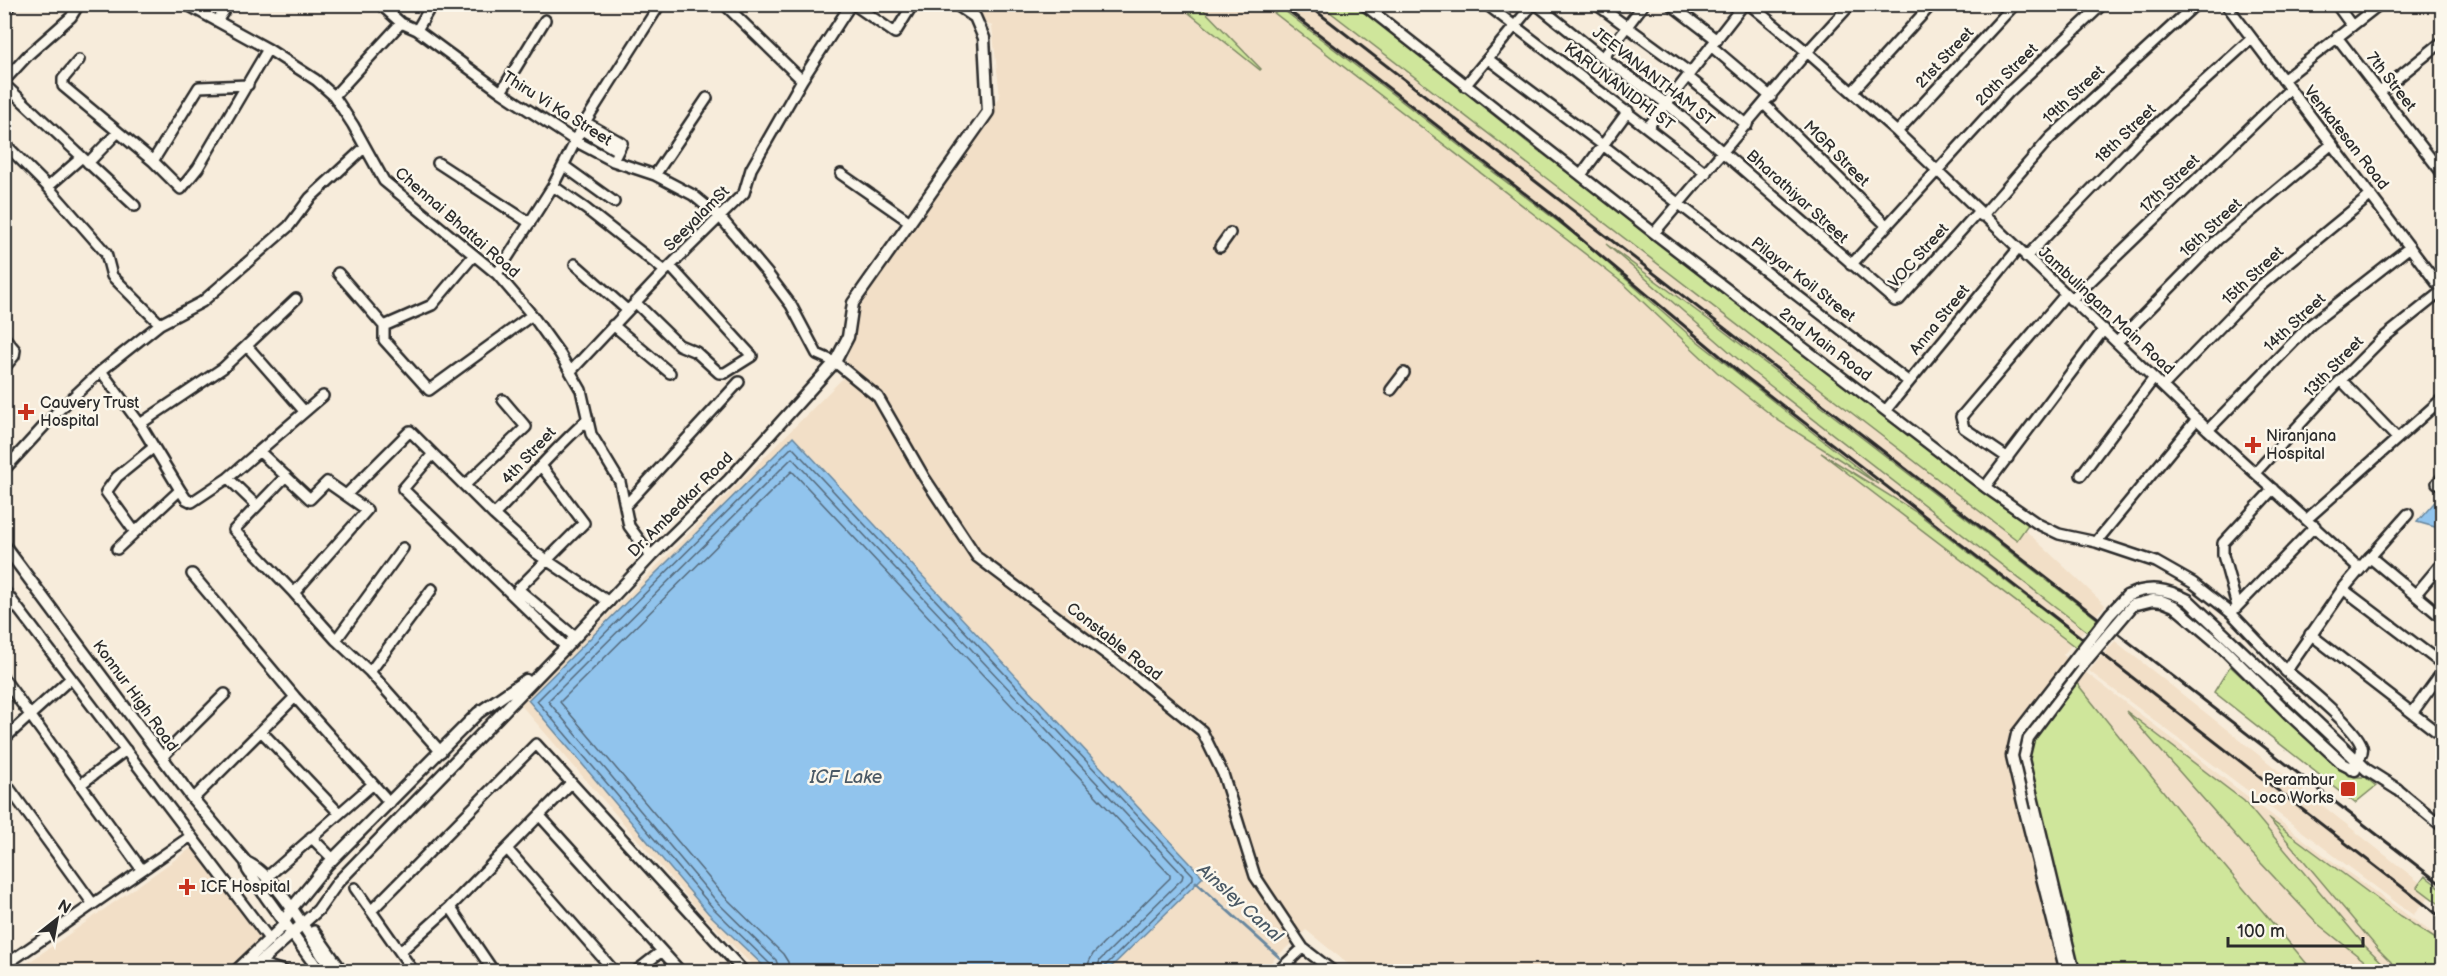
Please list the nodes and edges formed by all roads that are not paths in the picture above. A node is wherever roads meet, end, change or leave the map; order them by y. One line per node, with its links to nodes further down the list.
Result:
1 (11, 4): 29 (street)
2 (79, 4): 50 (street)
3 (186, 4): 32 (street, Chennai Bhattai Road)
4 (229, 4): 32 (street)
5 (432, 4): 37 (street)
6 (660, 4): 63 (street)
7 (724, 4): 48 (street)
8 (852, 4): 9 (street); 48 (street, SeeyalamSt)
9 (913, 4)
10 (956, 4): 92 (main road, Dr. Ambedkar Road)
11 (1363, 4): 52 (street, 2nd Main Road)
12 (1486, 4): 34 (street, KARUNANIDHI ST)
13 (1535, 4): 34 (street); 44 (street, JEEVANANTHAM ST)
14 (1596, 4): 36 (street)
15 (1644, 4): 36 (street)
16 (1670, 4): 41 (street, MGR Street)
17 (1744, 4): 41 (street)
18 (1749, 4): 30 (street, Jambulingam Main Road)
19 (1768, 4): 30 (street)
20 (1851, 4): 43 (street)
21 (1932, 4): 55 (street)
22 (2015, 4): 65 (street, 21st Street)
23 (2103, 4): 78 (street, 20th Street)
24 (2196, 4): 90 (street, 19th Street)
25 (2226, 4): 39 (street, Venkatesan Road)
26 (2336, 4): 35 (street)
27 (2380, 4): 35 (street)
28 (385, 7): 33 (street, Thiru Vi Ka Street)
29 (4, 13)
30 (1761, 13): 43 (street, Jambulingam Main Road)
31 (545, 20): 54 (street)
32 (217, 21): 42 (street, Chennai Bhattai Road)
33 (401, 23): 37 (street, Thiru Vi Ka Street); 57 (street)
34 (1515, 26): 45 (street); 61 (street, KARUNANIDHI ST)
35 (2352, 26): 38 (street)
36 (1626, 28): 44 (street); 47 (street)
37 (417, 30): 54 (street, Thiru Vi Ka Street)
38 (2337, 38): 49 (street); 56 (street, 7th Street)
39 (2251, 39): 49 (street, Venkatesan Road); 101 (street, 18th Street)
40 (2442, 42): 56 (street)
41 (1714, 43): 47 (street); 59 (street, MGR Street)
42 (268, 49): 51 (street); 57 (street, Chennai Bhattai Road)
43 (1807, 52): 55 (street, Jambulingam Main Road); 59 (street)
44 (1603, 58): 60 (street, JEEVANANTHAM ST)
45 (1488, 59): 52 (street); 70 (street, Pilayar Koil Street)
46 (79, 60): 66 (street)
47 (1689, 75): 60 (street); 62 (street)
48 (802, 80): 91 (street, SeeyalamSt)
49 (2283, 80): 53 (street, Venkatesan Road)
50 (4, 82): 73 (street)
51 (248, 85): 74 (street); 74 (street)
52 (1465, 86): 83 (street, 2nd Main Road)
53 (2289, 90): 69 (street, Venkatesan Road); 108 (street, 17th Street)
54 (501, 92): 67 (street, Thiru Vi Ka Street)
55 (1852, 92): 65 (street, Jambulingam Main Road)
56 (2380, 92): 80 (street, 7th Street)
57 (334, 96): 71 (street, Chennai Bhattai Road)
58 (707, 98): 82 (street)
59 (1767, 100): 62 (street); 94 (street, MGR Street)
60 (1666, 104): 64 (street); 72 (street, JEEVANANTHAM ST)
61 (1628, 111): 64 (street, KARUNANIDHI ST); 70 (street)
62 (1747, 124): 72 (street)
63 (584, 126): 67 (street); 75 (street)
64 (1648, 127): 79 (street, KARUNANIDHI ST)
65 (1897, 132): 78 (street, Jambulingam Main Road)
66 (117, 133): 73 (street); 74 (street)
67 (576, 142): 75 (street, Thiru Vi Ka Street); 77 (street)
68 (4, 143): 85 (street)
69 (2332, 144): 86 (street, Venkatesan Road); 118 (street, 16th Street)
70 (1604, 146): 83 (street); 88 (street, Pilayar Koil Street)
71 (366, 147): 100 (street, Chennai Bhattai Road); 113 (street)
72 (1724, 151): 79 (street); 103 (street, Bharathiyar Street)
73 (85, 160): 85 (street); 89 (street)
74 (153, 161)
75 (613, 161): 82 (street, Thiru Vi Ka Street)
76 (438, 163): 93 (street)
77 (564, 166): 84 (street); 87 (street)
78 (1938, 172): 90 (street, Jambulingam Main Road); 94 (street, 20th Street)
79 (1706, 173): 88 (street)
80 (2442, 173)
81 (841, 174): 92 (street)
82 (655, 175): 91 (street, Thiru Vi Ka Street)
83 (1581, 175): 96 (street, 2nd Main Road)
84 (553, 186): 93 (street); 104 (street)
85 (48, 187): 113 (street)
86 (2371, 195): 98 (street, Venkatesan Road); 130 (street, 15th Street)
87 (614, 202)
88 (1679, 203): 96 (street); 128 (street, Pilayar Koil Street)
89 (135, 206)
90 (1980, 214): 99 (street, Jambulingam Main Road); 103 (street, VOC Street)
91 (721, 218): 104 (street, SeeyalamSt); 120 (street, Thiru Vi Ka Street)
92 (910, 222): 120 (main road, Dr. Ambedkar Road)
93 (530, 224): 106 (street)
94 (1886, 225): 103 (street, 20th Street)
95 (1230, 233): 97 (street)
96 (1654, 233): 135 (street, 2nd Main Road)
97 (1220, 247)
98 (2410, 247): 107 (street, Venkatesan Road); 140 (street, 14th Street)
99 (2018, 249): 101 (street, Jambulingam Main Road); 128 (street, Anna Street)
100 (474, 255): 106 (street, Chennai Bhattai Road); 115 (street)
101 (2026, 257): 108 (street, Jambulingam Main Road)
102 (575, 264): 111 (street)
103 (1851, 265)
104 (668, 268): 110 (street, SeeyalamSt); 110 (street)
105 (338, 273): 115 (street)
106 (497, 274): 112 (street, Chennai Bhattai Road)
107 (2442, 290): 127 (street, 13th Street)
108 (2068, 297): 116 (street, Jambulingam Main Road); 145 (street, 17th Street)
109 (296, 299): 119 (street)
110 (635, 302): 111 (street, SeeyalamSt)
111 (627, 310): 114 (street, SeeyalamSt)
112 (532, 315): 115 (street); 123 (street, Chennai Bhattai Road)
113 (160, 324): 122 (street)
114 (613, 325): 123 (street, SeeyalamSt); 124 (street)
115 (384, 326)
116 (2104, 329): 118 (street, Jambulingam Main Road); 145 (street)
117 (4, 337): 121 (street)
118 (2117, 342): 126 (street, Jambulingam Main Road)
119 (247, 346): 136 (street); 139 (street)
120 (835, 362): 168 (main road, Dr. Ambedkar Road); 233 (street, Constable Road)
121 (4, 368)
122 (101, 371): 139 (street); 147 (street)
123 (571, 371): 137 (street, Chennai Bhattai Road)
124 (670, 373)
125 (1404, 373): 131 (street)
126 (2154, 378): 130 (street, Jambulingam Main Road); 149 (street)
127 (2341, 380): 141 (street); 148 (street, 13th Street)
128 (1909, 381): 135 (street, Anna Street)
129 (739, 382): 158 (street)
130 (2163, 386): 138 (street, Jambulingam Main Road)
131 (1391, 390)
132 (322, 396): 136 (street)
133 (2442, 399): 141 (street)
134 (502, 400): 152 (street)
135 (1886, 410): 153 (street, 2nd Main Road)
136 (304, 411): 143 (street)
137 (588, 419): 146 (street, 4th Street); 158 (street, Chennai Bhattai Road)
138 (2197, 419): 140 (street, Jambulingam Main Road); 164 (street)
139 (140, 424): 142 (street)
140 (2208, 430): 148 (street, Jambulingam Main Road)
141 (2397, 438): 161 (street)
142 (154, 447): 155 (street); 163 (street)
143 (259, 451): 150 (street); 151 (street)
144 (433, 454): 152 (street); 156 (street); 186 (street)
145 (2008, 458): 153 (street)
146 (542, 466): 160 (street, 4th Street); 170 (street)
147 (4, 470)
148 (2255, 473): 154 (street, Jambulingam Main Road)
149 (2081, 475)
150 (286, 476): 156 (street); 157 (street)
151 (228, 478): 155 (street); 157 (street)
152 (465, 485): 160 (street)
153 (1985, 487): 164 (street, 2nd Main Road)
154 (2273, 489): 161 (street, Jambulingam Main Road); 181 (street)
155 (180, 490): 163 (street)
156 (347, 494): 177 (street)
157 (257, 506): 177 (street)
158 (626, 506): 168 (street, Chennai Bhattai Road)
159 (2408, 514): 169 (street)
160 (494, 515): 170 (street)
161 (2307, 519): 162 (street, Jambulingam Main Road)
162 (2315, 526): 172 (street, Jambulingam Main Road); 181 (street)
163 (135, 532): 167 (street)
164 (2096, 542): 181 (street, 2nd Main Road)
165 (4, 545): 203 (main road, Konnur High Road)
166 (403, 548): 185 (street)
167 (117, 549)
168 (651, 556): 180 (main road, Dr. Ambedkar Road)
169 (2370, 557): 172 (main road); 178 (main road)
170 (546, 559): 180 (street); 184 (street)
171 (2442, 563): 178 (street)
172 (2359, 568): 175 (main road)
173 (192, 574): 195 (street)
174 (432, 589): 190 (street)
175 (2343, 589): 183 (main road); 187 (street)
176 (4, 590): 192 (street)
177 (294, 594): 185 (street)
178 (2416, 594): 182 (main road)
179 (2130, 600): 204 (main road); 252 (main road, bridge); 253 (main road, bridge)
180 (609, 602): 184 (main road, Dr. Ambedkar Road)
181 (2234, 609): 189 (street, 2nd Main Road)
182 (2442, 617)
183 (2310, 634): 189 (main road); 196 (street)
184 (575, 637): 186 (main road, Dr. Ambedkar Road)
185 (336, 640): 190 (street)
186 (566, 647): 188 (main road, Dr. Ambedkar Road)
187 (2442, 664)
188 (546, 667): 202 (main road, Dr. Ambedkar Road); 221 (main road, Dr. Ambedkar Road)
189 (2286, 670): 204 (main road)
190 (370, 672): 202 (street)
191 (2442, 672): 196 (street)
192 (71, 678): 197 (street); 201 (street)
193 (4, 679): 197 (street)
194 (225, 694): 203 (street)
195 (295, 697): 198 (street); 207 (street)
196 (2413, 712): 199 (street)
197 (30, 715): 200 (street); 208 (street)
198 (261, 730): 210 (street); 212 (street)
199 (2442, 736)
200 (4, 739)
201 (126, 750): 208 (street); 215 (street)
202 (441, 752): 211 (main road, Dr. Ambedkar Road)
203 (162, 757): 210 (main road, Konnur High Road)
204 (2354, 765): 209 (main road)
205 (4, 781): 224 (street)
206 (571, 783): 213 (street); 227 (street); 249 (street)
207 (373, 784): 211 (street); 212 (street)
208 (80, 785): 220 (street)
209 (2397, 789): 214 (street)
210 (192, 799): 219 (main road, Konnur High Road)
211 (390, 803): 218 (main road, Dr. Ambedkar Road)
212 (339, 813): 216 (street)
213 (540, 816): 217 (street); 235 (street)
214 (2442, 826)
215 (191, 836): 220 (street); 232 (street)
216 (311, 837): 218 (street); 222 (street)
217 (507, 849): 225 (street); 246 (street)
218 (335, 858): 221 (street); 226 (main road, Dr. Ambedkar Road)
219 (246, 862): 222 (main road, Konnur High Road); 228 (main road, Konnur High Road)
220 (142, 870): 224 (street)
221 (345, 874): 229 (main road, Dr. Ambedkar Road)
222 (267, 878): 226 (main road, Konnur High Road)
223 (355, 888): 227 (street)
224 (93, 904): 236 (street)
225 (450, 907): 234 (street); 245 (street)
226 (292, 908): 228 (main road, Dr. Ambedkar Road); 229 (main road, Konnur High Road)
227 (371, 911): 234 (street)
228 (285, 921): 231 (main road, Konnur High Road); 232 (main road, Dr. Ambedkar Road)
229 (302, 925): 231 (main road, Dr. Ambedkar Road); 242 (main road, Konnur High Road)
230 (314, 931): 243 (street)
231 (293, 934): 237 (main road, Dr. Ambedkar Road); 241 (main road, Konnur High Road)
232 (270, 940): 238 (main road, Dr. Ambedkar Road)
233 (1304, 948): 250 (street); 251 (street, Constable Road)
234 (400, 951): 244 (street)
235 (662, 951): 247 (street); 248 (street)
236 (4, 952)
237 (258, 963): 239 (main road, Dr. Ambedkar Road); 240 (street)
238 (236, 972)
239 (249, 972)
240 (286, 972)
241 (320, 972)
242 (333, 972)
243 (343, 972)
244 (414, 972)
245 (494, 972)
246 (615, 972)
247 (635, 972)
248 (681, 972)
249 (744, 972)
250 (1277, 972)
251 (1334, 972)
252 (2066, 972)
253 (2074, 972)

